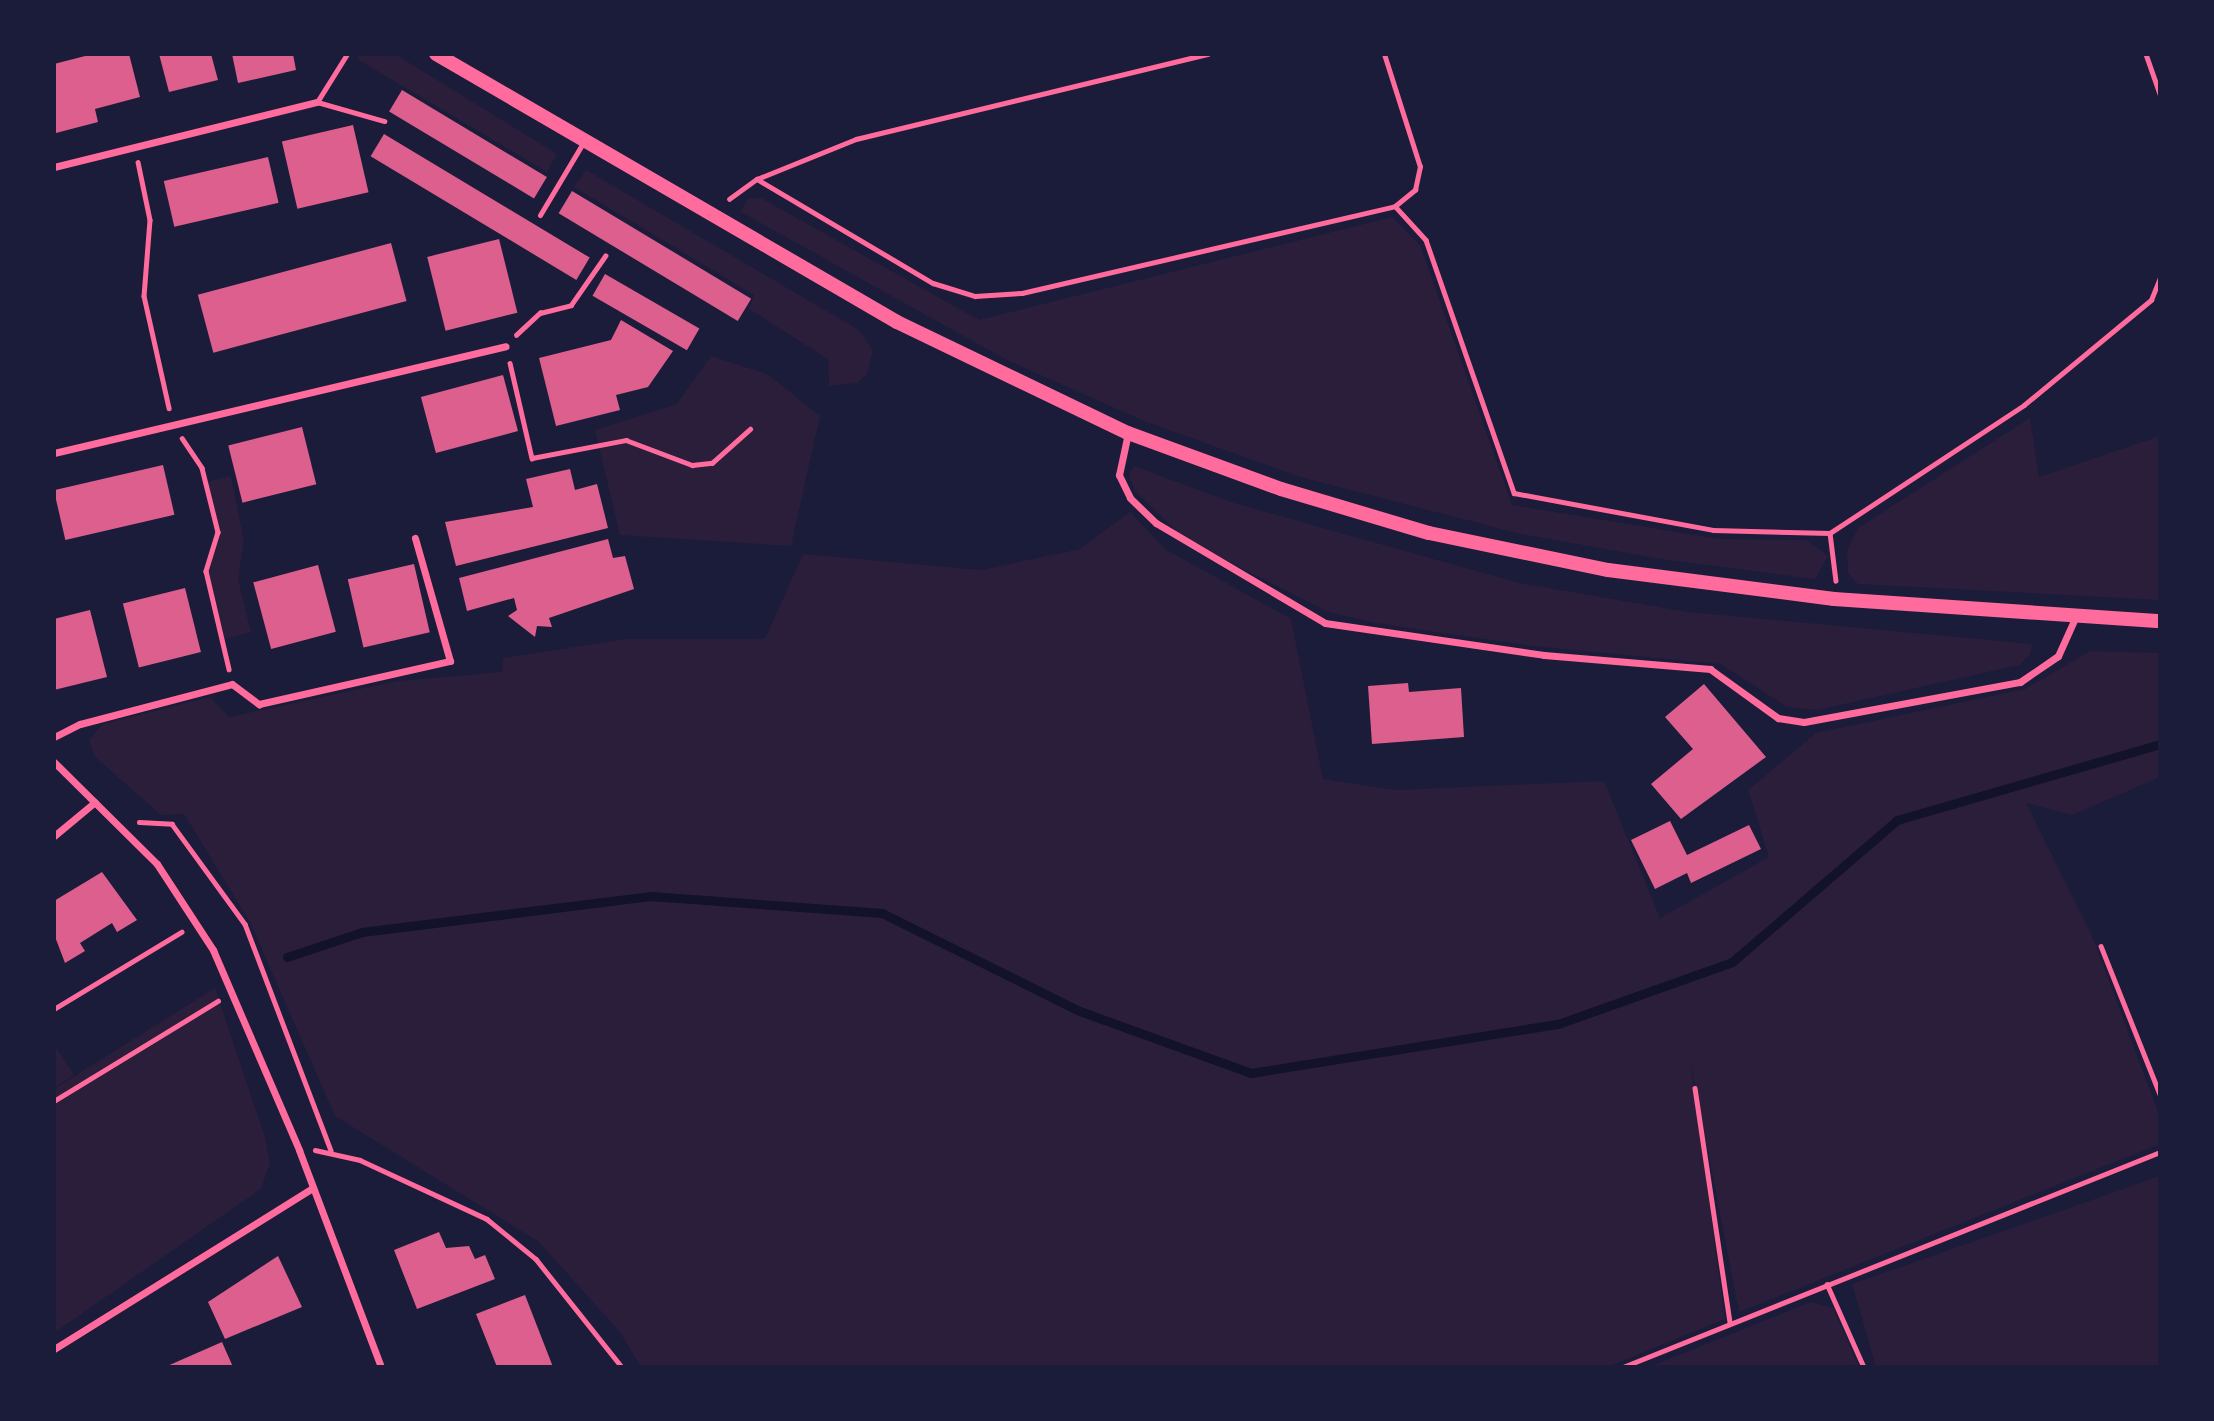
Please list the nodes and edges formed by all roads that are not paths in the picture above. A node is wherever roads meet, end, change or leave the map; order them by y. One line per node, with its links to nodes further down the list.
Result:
1 (347, 54): 3 (lane)
2 (436, 54): 5 (main road)
3 (317, 102): 4 (lane); 6 (street)
4 (384, 121)
5 (583, 143): 7 (lane); 9 (main road)
6 (54, 167)
7 (540, 215)
8 (505, 346): 10 (street)
9 (1128, 433): 12 (main road); 12 (street)
10 (54, 453)
11 (415, 538): 14 (street)
12 (2076, 616): 13 (main road)
13 (2160, 621)
14 (54, 737)
15 (54, 762): 16 (street)
16 (95, 802): 17 (street); 18 (street)
17 (54, 836)
18 (313, 1188): 19 (street); 20 (street)
19 (54, 1349)
20 (381, 1367)

